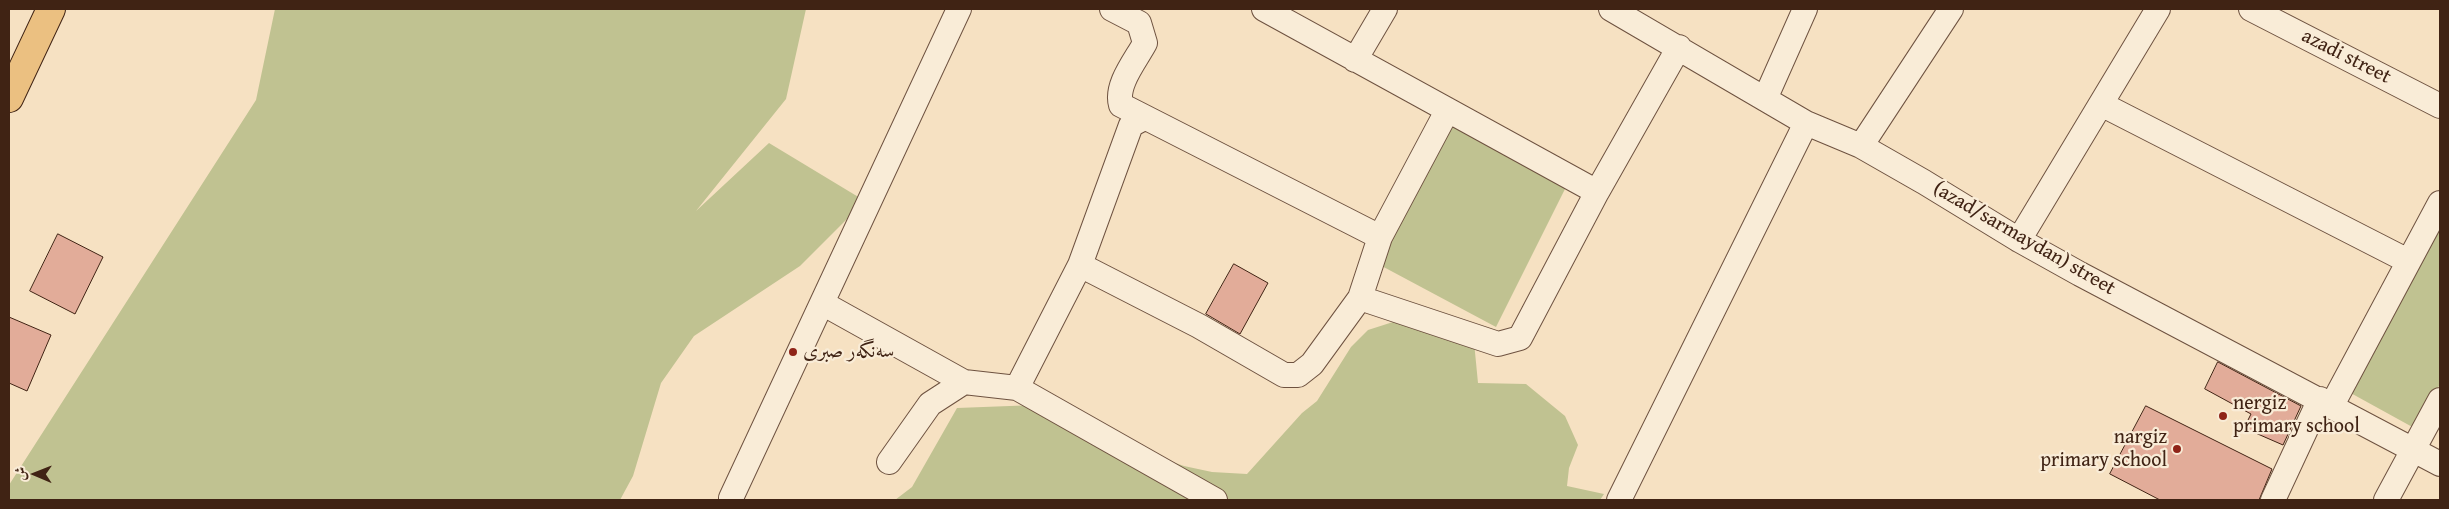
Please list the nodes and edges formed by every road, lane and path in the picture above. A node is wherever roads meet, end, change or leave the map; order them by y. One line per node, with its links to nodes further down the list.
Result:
1 (51, 9): 13 (main road)
2 (958, 9): 28 (street)
3 (1112, 9): 18 (street)
4 (1264, 9): 12 (street)
5 (1385, 9): 12 (street)
6 (1611, 9): 11 (street, (azad/sarmaydan) street)
7 (1805, 9): 14 (street)
8 (1950, 9): 20 (street)
9 (2158, 9): 15 (street)
10 (2251, 9): 16 (street, azadi street)
11 (1679, 47): 14 (street, (azad/sarmaydan) street); 21 (street)
12 (1356, 60): 17 (street)
13 (9, 98)
14 (1765, 99): 19 (street, (azad/sarmaydan) street)
15 (2101, 104): 24 (street); 25 (street)
16 (2440, 106)
17 (1447, 112): 21 (street); 23 (street)
18 (1144, 118): 23 (street); 26 (street)
19 (1806, 122): 20 (street, (azad/sarmaydan) street); 38 (street)
20 (1861, 146): 24 (street, (azad/sarmaydan) street)
21 (1597, 192): 27 (street)
22 (2440, 203): 25 (street)
23 (1380, 237): 27 (street)
24 (2019, 240): 32 (street, (azad/sarmaydan) street)
25 (2408, 261): 32 (street)
26 (1080, 265): 27 (street); 30 (street)
27 (1360, 298)
28 (822, 303): 29 (street); 36 (street)
29 (964, 382): 30 (street); 34 (street)
30 (1017, 388): 37 (street)
31 (2440, 400): 33 (street)
32 (2326, 402): 33 (street, (azad/sarmaydan) street); 39 (street)
33 (2413, 450): 35 (street, (azad/sarmaydan) street); 40 (street)
34 (889, 462)
35 (2440, 464)
36 (730, 498)
37 (1215, 500)
38 (1619, 500)
39 (2273, 500)
40 (2386, 500)

